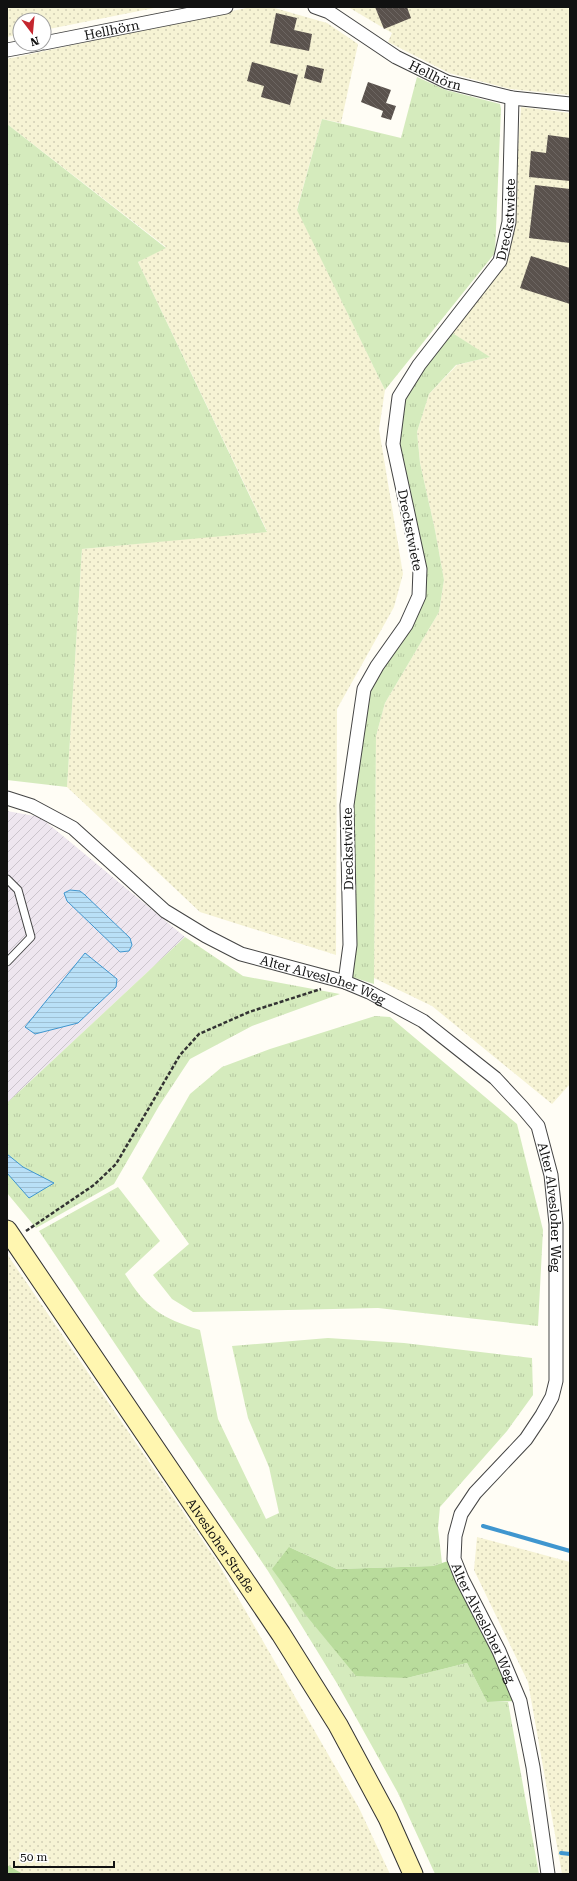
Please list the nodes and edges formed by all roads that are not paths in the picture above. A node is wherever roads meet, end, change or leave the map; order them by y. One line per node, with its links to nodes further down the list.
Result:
1 (226, 7): 3 (street, Hellhörn)
2 (315, 7): 4 (street, Hellhörn)
3 (52, 41)
4 (512, 98): 5 (street, Hellhörn); 9 (street, Dreckstwiete)
5 (570, 104)
6 (7, 798): 9 (street, Alter Alvesloher Weg)
7 (7, 879): 8 (lane)
8 (7, 962)
9 (345, 982): 12 (street, Alter Alvesloher Weg)
10 (11, 1235): 11 (main road, Alvesloher Straße)
11 (413, 1874)
12 (548, 1874)

